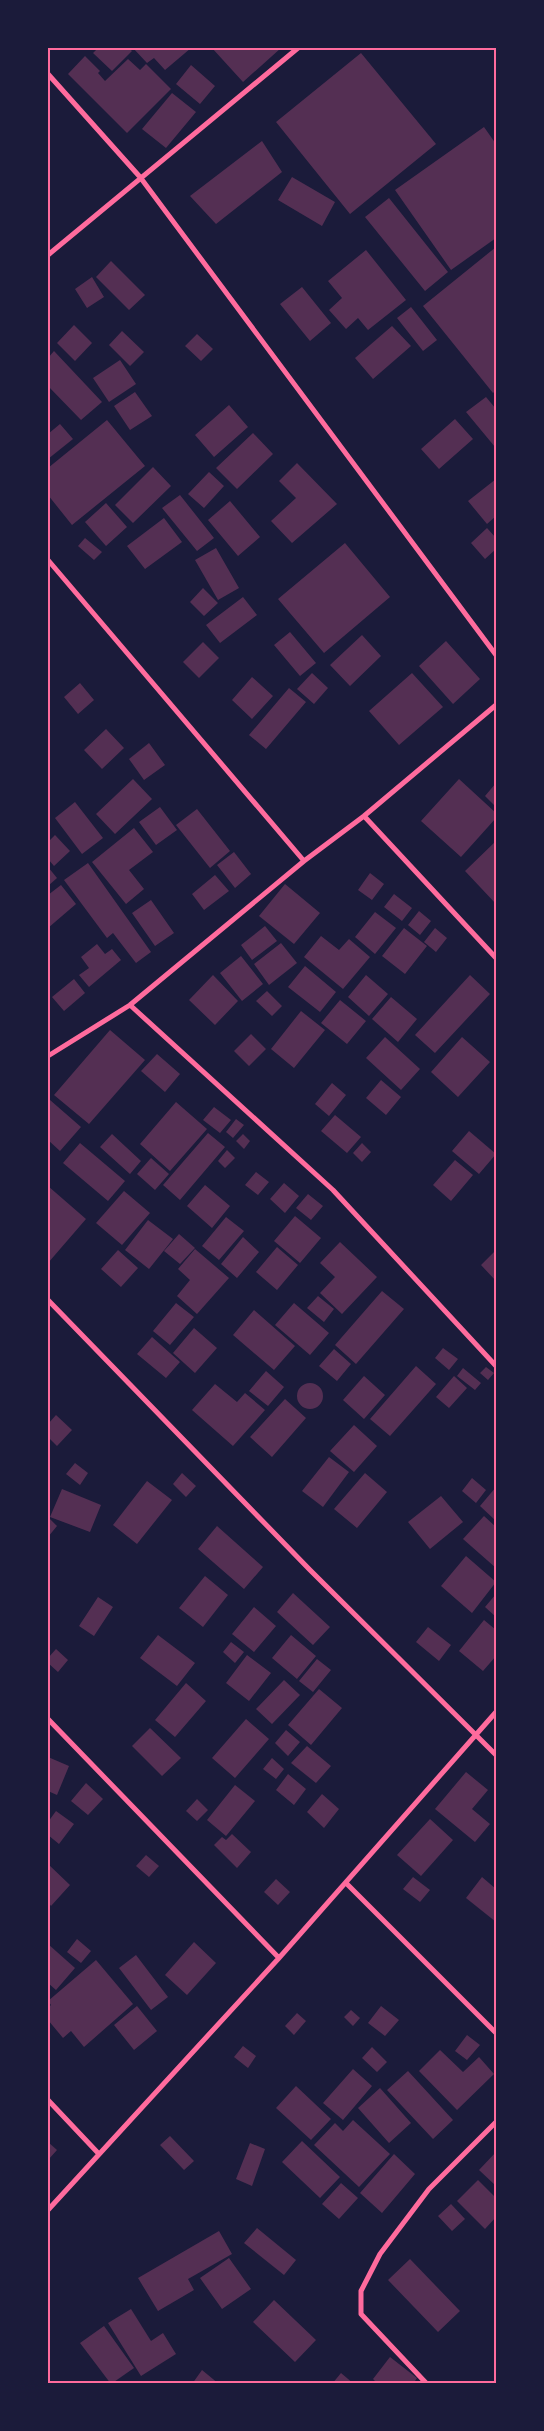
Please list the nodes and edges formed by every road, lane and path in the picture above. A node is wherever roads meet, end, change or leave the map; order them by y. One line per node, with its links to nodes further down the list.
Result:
1 (298, 48): 3 (street)
2 (48, 74): 3 (street)
3 (140, 177): 4 (street); 6 (street)
4 (48, 255)
5 (48, 560): 9 (street)
6 (496, 655)
7 (496, 705): 8 (street)
8 (364, 816): 9 (street); 10 (street)
9 (304, 861): 11 (street)
10 (496, 958)
11 (130, 1005): 12 (street); 14 (street)
12 (48, 1056)
13 (48, 1300): 17 (street)
14 (496, 1366)
15 (496, 1712): 17 (street)
16 (48, 1719): 20 (street)
17 (478, 1734): 18 (street); 19 (street)
18 (496, 1755)
19 (346, 1883): 20 (street); 21 (street)
20 (279, 1958): 24 (street)
21 (496, 2033)
22 (48, 2100): 24 (street)
23 (496, 2122): 26 (street)
24 (98, 2153): 25 (street)
25 (48, 2210)
26 (428, 2384)

